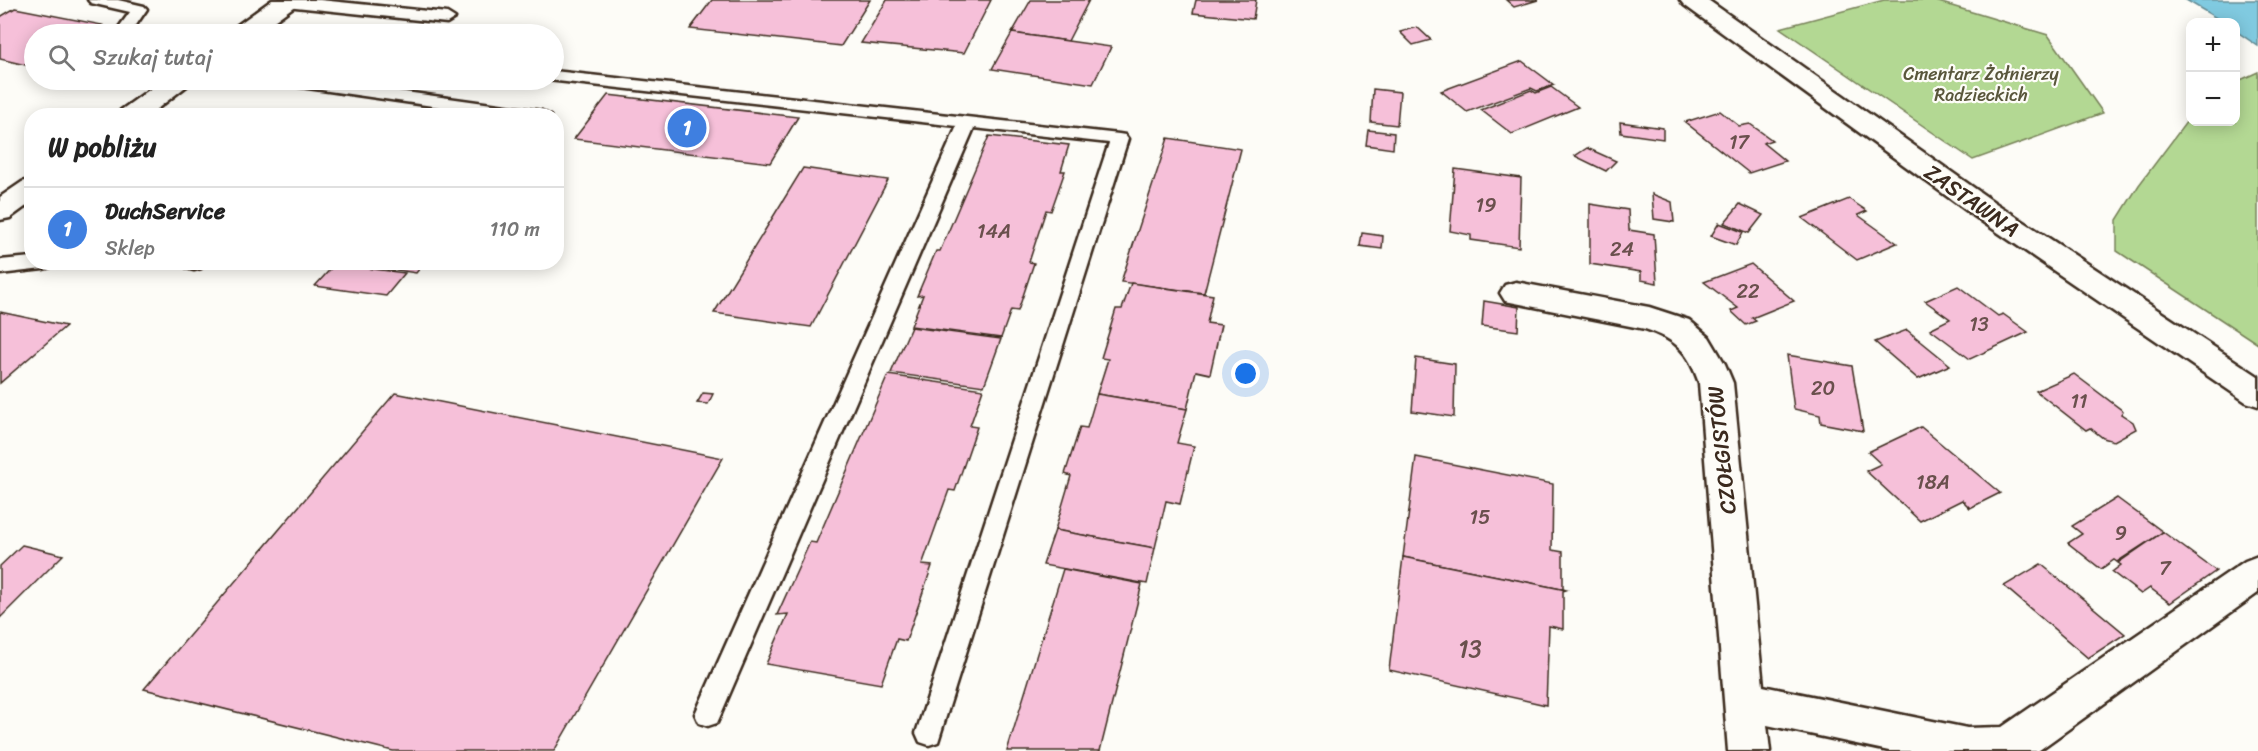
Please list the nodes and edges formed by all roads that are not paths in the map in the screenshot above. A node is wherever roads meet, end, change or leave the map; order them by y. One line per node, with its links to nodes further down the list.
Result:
1 (96, 0): 5 (lane)
2 (1692, 0): 18 (street, ZASTAWNA)
3 (287, 1): 4 (lane); 6 (street)
4 (447, 18)
5 (129, 24)
6 (255, 24)
7 (564, 77): 12 (lane)
8 (165, 90): 10 (street)
9 (358, 90): 11 (lane)
10 (141, 108)
11 (485, 108)
12 (968, 121): 21 (lane); 22 (lane)
13 (24, 194): 14 (street)
14 (0, 211)
15 (24, 264): 16 (lane)
16 (0, 267)
17 (1516, 293): 20 (street, CZOŁGISTÓW)
18 (2258, 393)
19 (2258, 572): 20 (street)
20 (1744, 701): 23 (street, CZOŁGISTÓW)
21 (708, 714)
22 (929, 733)
23 (1749, 751)

